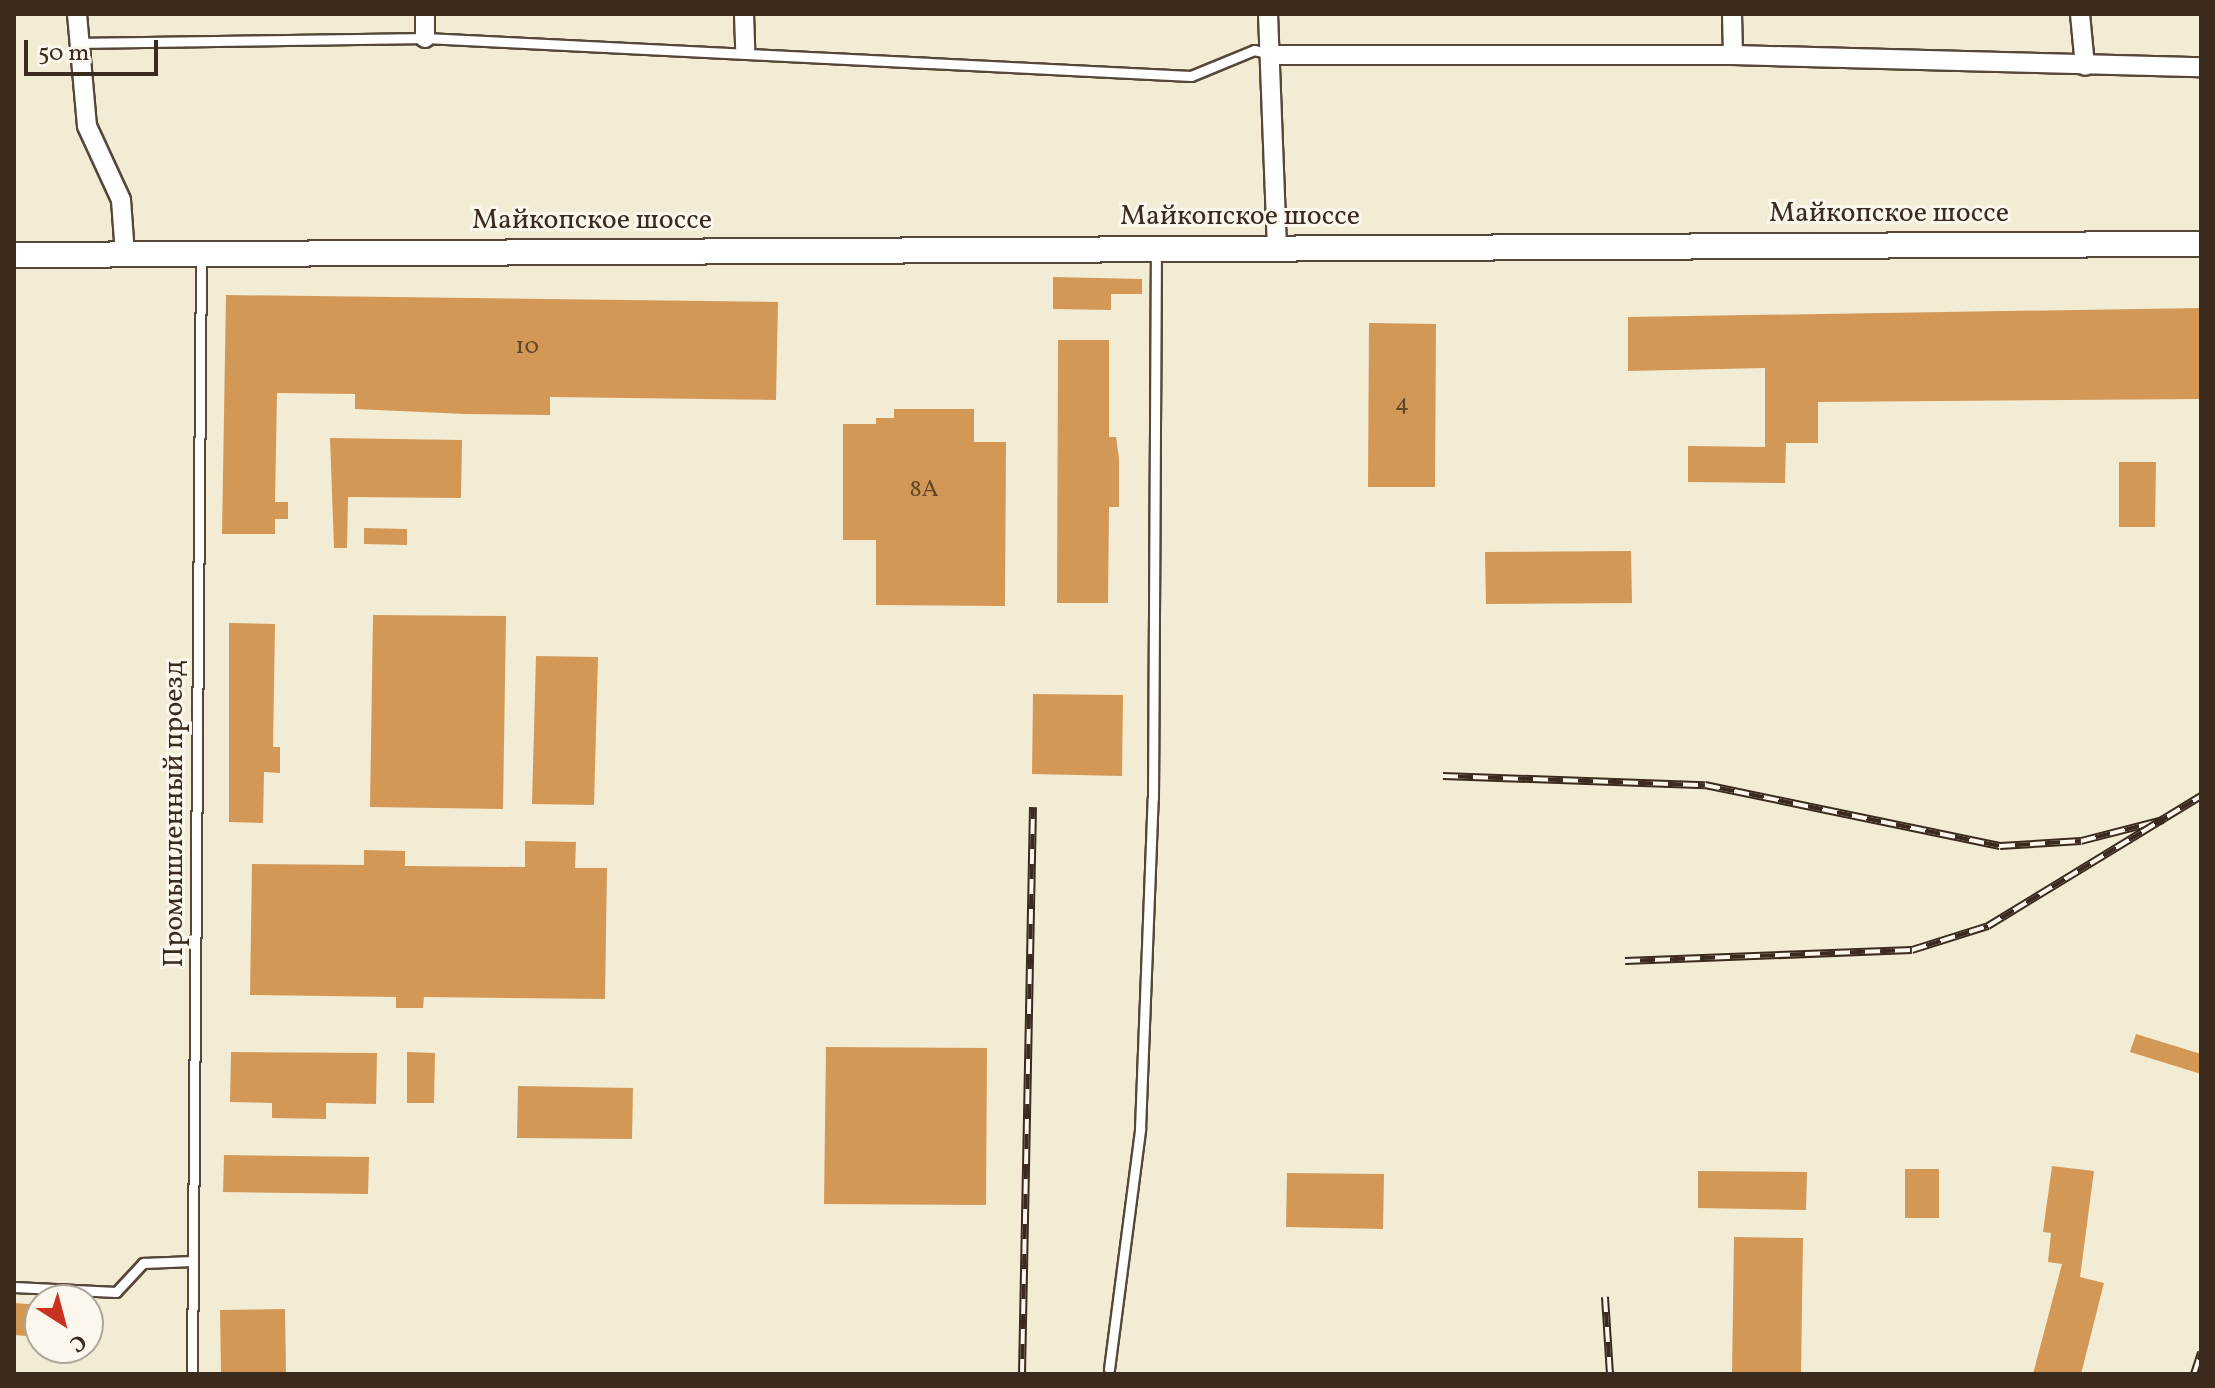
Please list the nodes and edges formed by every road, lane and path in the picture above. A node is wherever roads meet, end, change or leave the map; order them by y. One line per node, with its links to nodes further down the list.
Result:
1 (77, 14): 8 (street)
2 (425, 14): 7 (street)
3 (744, 14): 9 (street)
4 (1268, 14): 10 (street)
5 (1732, 14): 11 (street)
6 (2080, 14): 12 (street)
7 (425, 38): 8 (lane); 9 (lane)
8 (78, 43): 18 (street)
9 (745, 49): 10 (lane)
10 (1275, 55): 11 (street); 15 (street)
11 (1733, 55): 12 (street)
12 (2085, 66): 13 (street)
13 (2201, 67)
14 (2201, 244): 15 (street, Майкопское шоссе)
15 (1277, 246): 16 (street, Майкопское шоссе)
16 (1156, 247): 19 (street, Майкопское шоссе); 22 (lane)
17 (14, 255): 18 (street, Майкопское шоссе)
18 (125, 255): 19 (street, Майкопское шоссе)
19 (202, 255): 20 (lane, Промышленный проезд)
20 (193, 1261): 21 (lane); 23 (lane, Промышленный проезд)
21 (14, 1287)
22 (1109, 1369)
23 (192, 1374)

